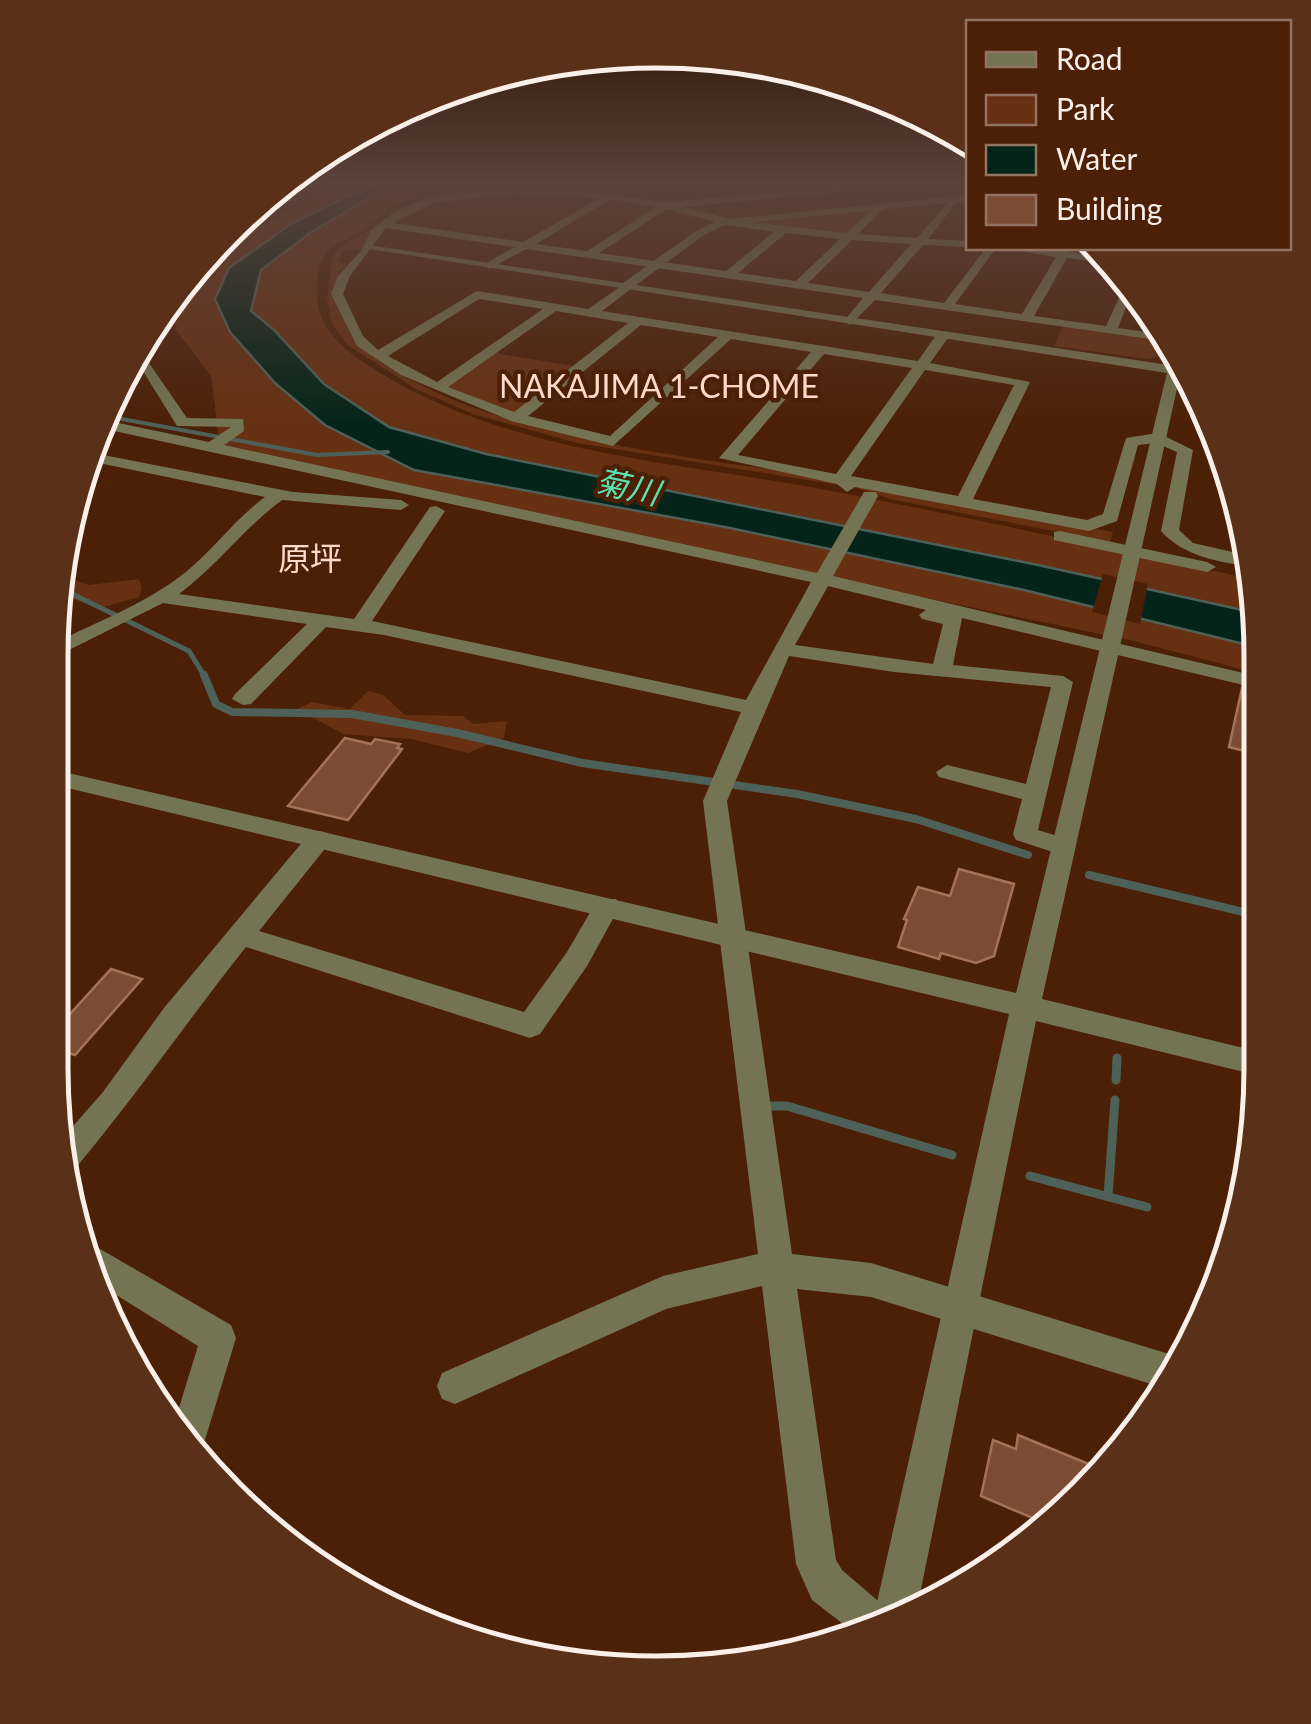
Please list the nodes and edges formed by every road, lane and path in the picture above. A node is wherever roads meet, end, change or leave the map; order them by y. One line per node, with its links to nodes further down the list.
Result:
1 (349, 266): 26 (street)
2 (493, 266): 12 (street)
3 (654, 266): 12 (street)
4 (666, 266): 10 (street)
5 (738, 266): 10 (street)
6 (818, 266): 11 (street)
7 (898, 266): 13 (street)
8 (978, 266): 16 (street)
9 (1056, 266): 18 (street)
10 (728, 275): 11 (street)
11 (799, 285): 13 (street)
12 (627, 286): 17 (street); 19 (street)
13 (872, 296): 16 (street); 19 (street)
14 (1123, 300): 21 (street)
15 (554, 307): 17 (street); 26 (street); 31 (street)
16 (948, 307): 18 (street)
17 (591, 313): 20 (street)
18 (1026, 318): 21 (street)
19 (850, 320): 23 (street)
20 (638, 321): 22 (street); 32 (street)
21 (1111, 330): 24 (street)
22 (728, 335): 25 (street); 32 (street)
23 (942, 335): 28 (street); 29 (street)
24 (1148, 336)
25 (821, 349): 29 (street); 37 (street)
26 (378, 356): 31 (street)
27 (145, 363): 35 (street)
28 (1166, 363)
29 (922, 366): 37 (street); 40 (street)
30 (1175, 381): 34 (street)
31 (438, 388): 32 (street)
32 (516, 418)
33 (114, 426): 35 (street)
34 (1158, 438): 40 (street); 43 (street); 44 (street)
35 (214, 446): 42 (street)
36 (101, 460): 38 (street)
37 (842, 477): 39 (street); 40 (street)
38 (278, 494): 41 (street); 47 (street)
39 (869, 498): 43 (street); 46 (street)
40 (964, 502)
41 (436, 511): 42 (street); 49 (street)
42 (669, 551): 46 (street); 54 (street)
43 (1132, 551): 45 (street); 50 (street)
44 (1235, 558)
45 (1237, 574)
46 (820, 579): 50 (street); 52 (street); 53 (street)
47 (160, 597): 48 (street); 51 (street)
48 (322, 620): 49 (street); 56 (street)
49 (360, 625): 57 (street)
50 (1108, 643): 55 (street); 62 (street)
51 (68, 644)
52 (783, 649): 53 (street); 54 (street)
53 (942, 670): 60 (street)
54 (768, 674): 57 (street)
55 (1244, 679)
56 (242, 699)
57 (754, 708): 65 (street)
58 (947, 772): 60 (street)
59 (68, 780): 61 (street)
60 (1032, 794): 62 (street)
61 (319, 838): 63 (street); 64 (street)
62 (1059, 860): 66 (street)
63 (606, 906): 64 (street); 65 (street)
64 (242, 936): 68 (street)
65 (735, 936): 66 (street); 69 (street)
66 (1026, 1007): 67 (street); 71 (street)
67 (1244, 1060)
68 (73, 1147)
69 (778, 1266): 71 (street); 73 (street); 76 (street)
70 (102, 1267): 74 (street)
71 (960, 1308): 72 (street); 75 (street)
72 (1161, 1369)
73 (455, 1386)
74 (191, 1429)
75 (897, 1605)
76 (869, 1617)

